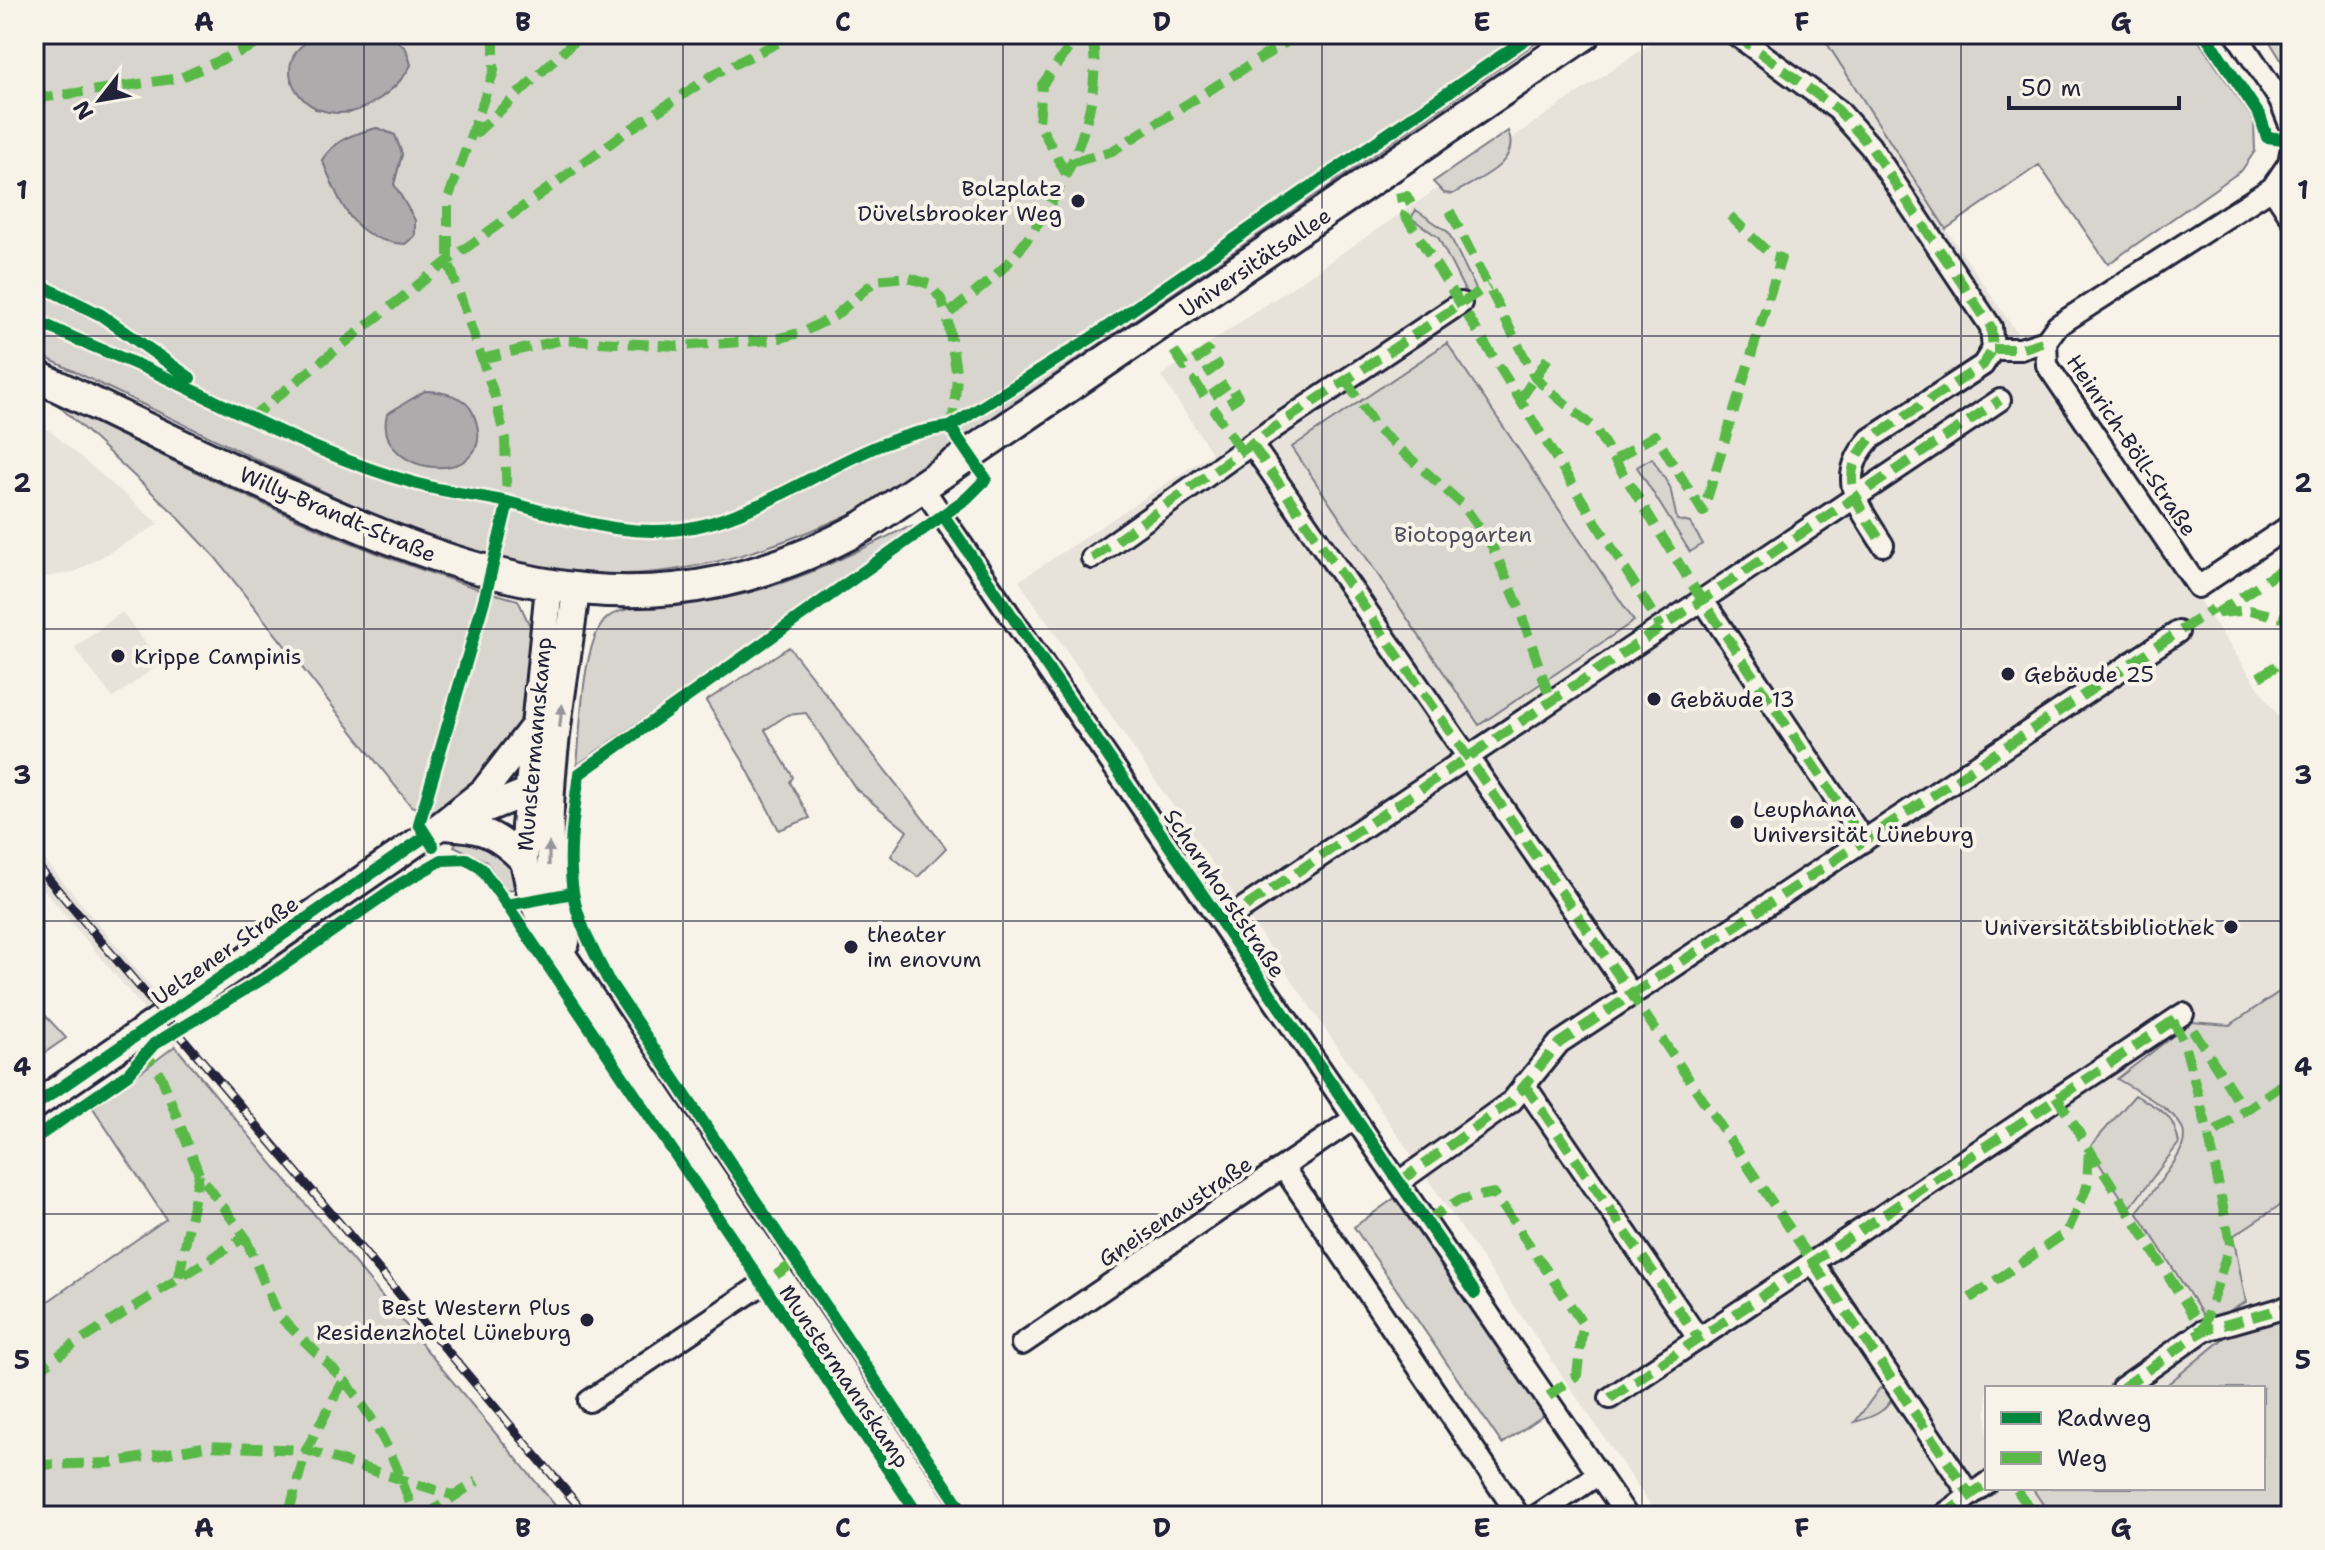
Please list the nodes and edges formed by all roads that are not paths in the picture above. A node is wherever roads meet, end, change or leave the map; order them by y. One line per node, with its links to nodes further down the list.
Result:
1 (1585, 34): 14 (main road, Universitätsallee)
2 (1735, 34): 10 (street)
3 (2236, 34): 4 (street)
4 (2291, 127)
5 (2291, 152): 6 (street, Heinrich-Böll-Straße)
6 (2272, 188): 7 (street); 9 (street, Heinrich-Böll-Straße)
7 (2291, 217)
8 (1461, 303): 13 (street)
9 (2046, 341): 10 (street); 16 (street, Heinrich-Böll-Straße)
10 (1993, 349): 15 (street)
11 (34, 375): 19 (main road, Willy-Brandt-Straße)
12 (2000, 400): 15 (street)
13 (1253, 446): 18 (street); 23 (street)
14 (923, 488): 19 (main road, Willy-Brandt-Straße); 29 (street, Scharnhorststraße)
15 (1854, 498): 17 (street); 20 (street)
16 (2291, 525)
17 (1883, 545)
18 (1092, 558)
19 (563, 588): 22 (street, Munstermannskamp); 25 (street, Munstermannskamp, one-way to 19)
20 (1702, 599): 23 (street); 27 (street)
21 (2178, 632): 27 (street)
22 (534, 726): 24 (street, Uelzener Straße); 25 (street, Munstermannskamp)
23 (1468, 757): 29 (street); 31 (street)
24 (484, 791): 25 (street); 26 (street, Uelzener Straße)
25 (539, 793): 26 (street, Uelzener Straße); 28 (street, Munstermannskamp); 30 (street, Munstermannskamp, one-way to 25)
26 (440, 826): 28 (street); 34 (street, Uelzener Straße)
27 (1864, 841): 31 (street)
28 (524, 861): 30 (street, Munstermannskamp)
29 (1221, 923): 35 (street, Scharnhorststraße)
30 (580, 983): 39 (street, Munstermannskamp)
31 (1632, 995): 33 (street)
32 (2183, 1014): 38 (street)
33 (1524, 1084): 37 (street); 41 (street)
34 (34, 1106)
35 (1355, 1118): 36 (street, Gneisenaustraße); 37 (street, Scharnhorststraße)
36 (1283, 1167): 42 (street, Gneisenaustraße); 50 (street)
37 (1399, 1182): 46 (street, Scharnhorststraße)
38 (1812, 1261): 41 (street); 48 (street)
39 (776, 1275): 45 (street, Munstermannskamp); 49 (street, Munstermannskamp)
40 (2291, 1306): 43 (street)
41 (1698, 1338): 44 (street)
42 (1022, 1344)
43 (2125, 1386)
44 (1610, 1398)
45 (589, 1401)
46 (1599, 1474): 51 (street); 52 (street, Scharnhorststraße)
47 (1985, 1484): 48 (street)
48 (1970, 1495): 53 (street)
49 (940, 1516)
50 (1519, 1516)
51 (1536, 1516)
52 (1627, 1516)
53 (1942, 1516)

